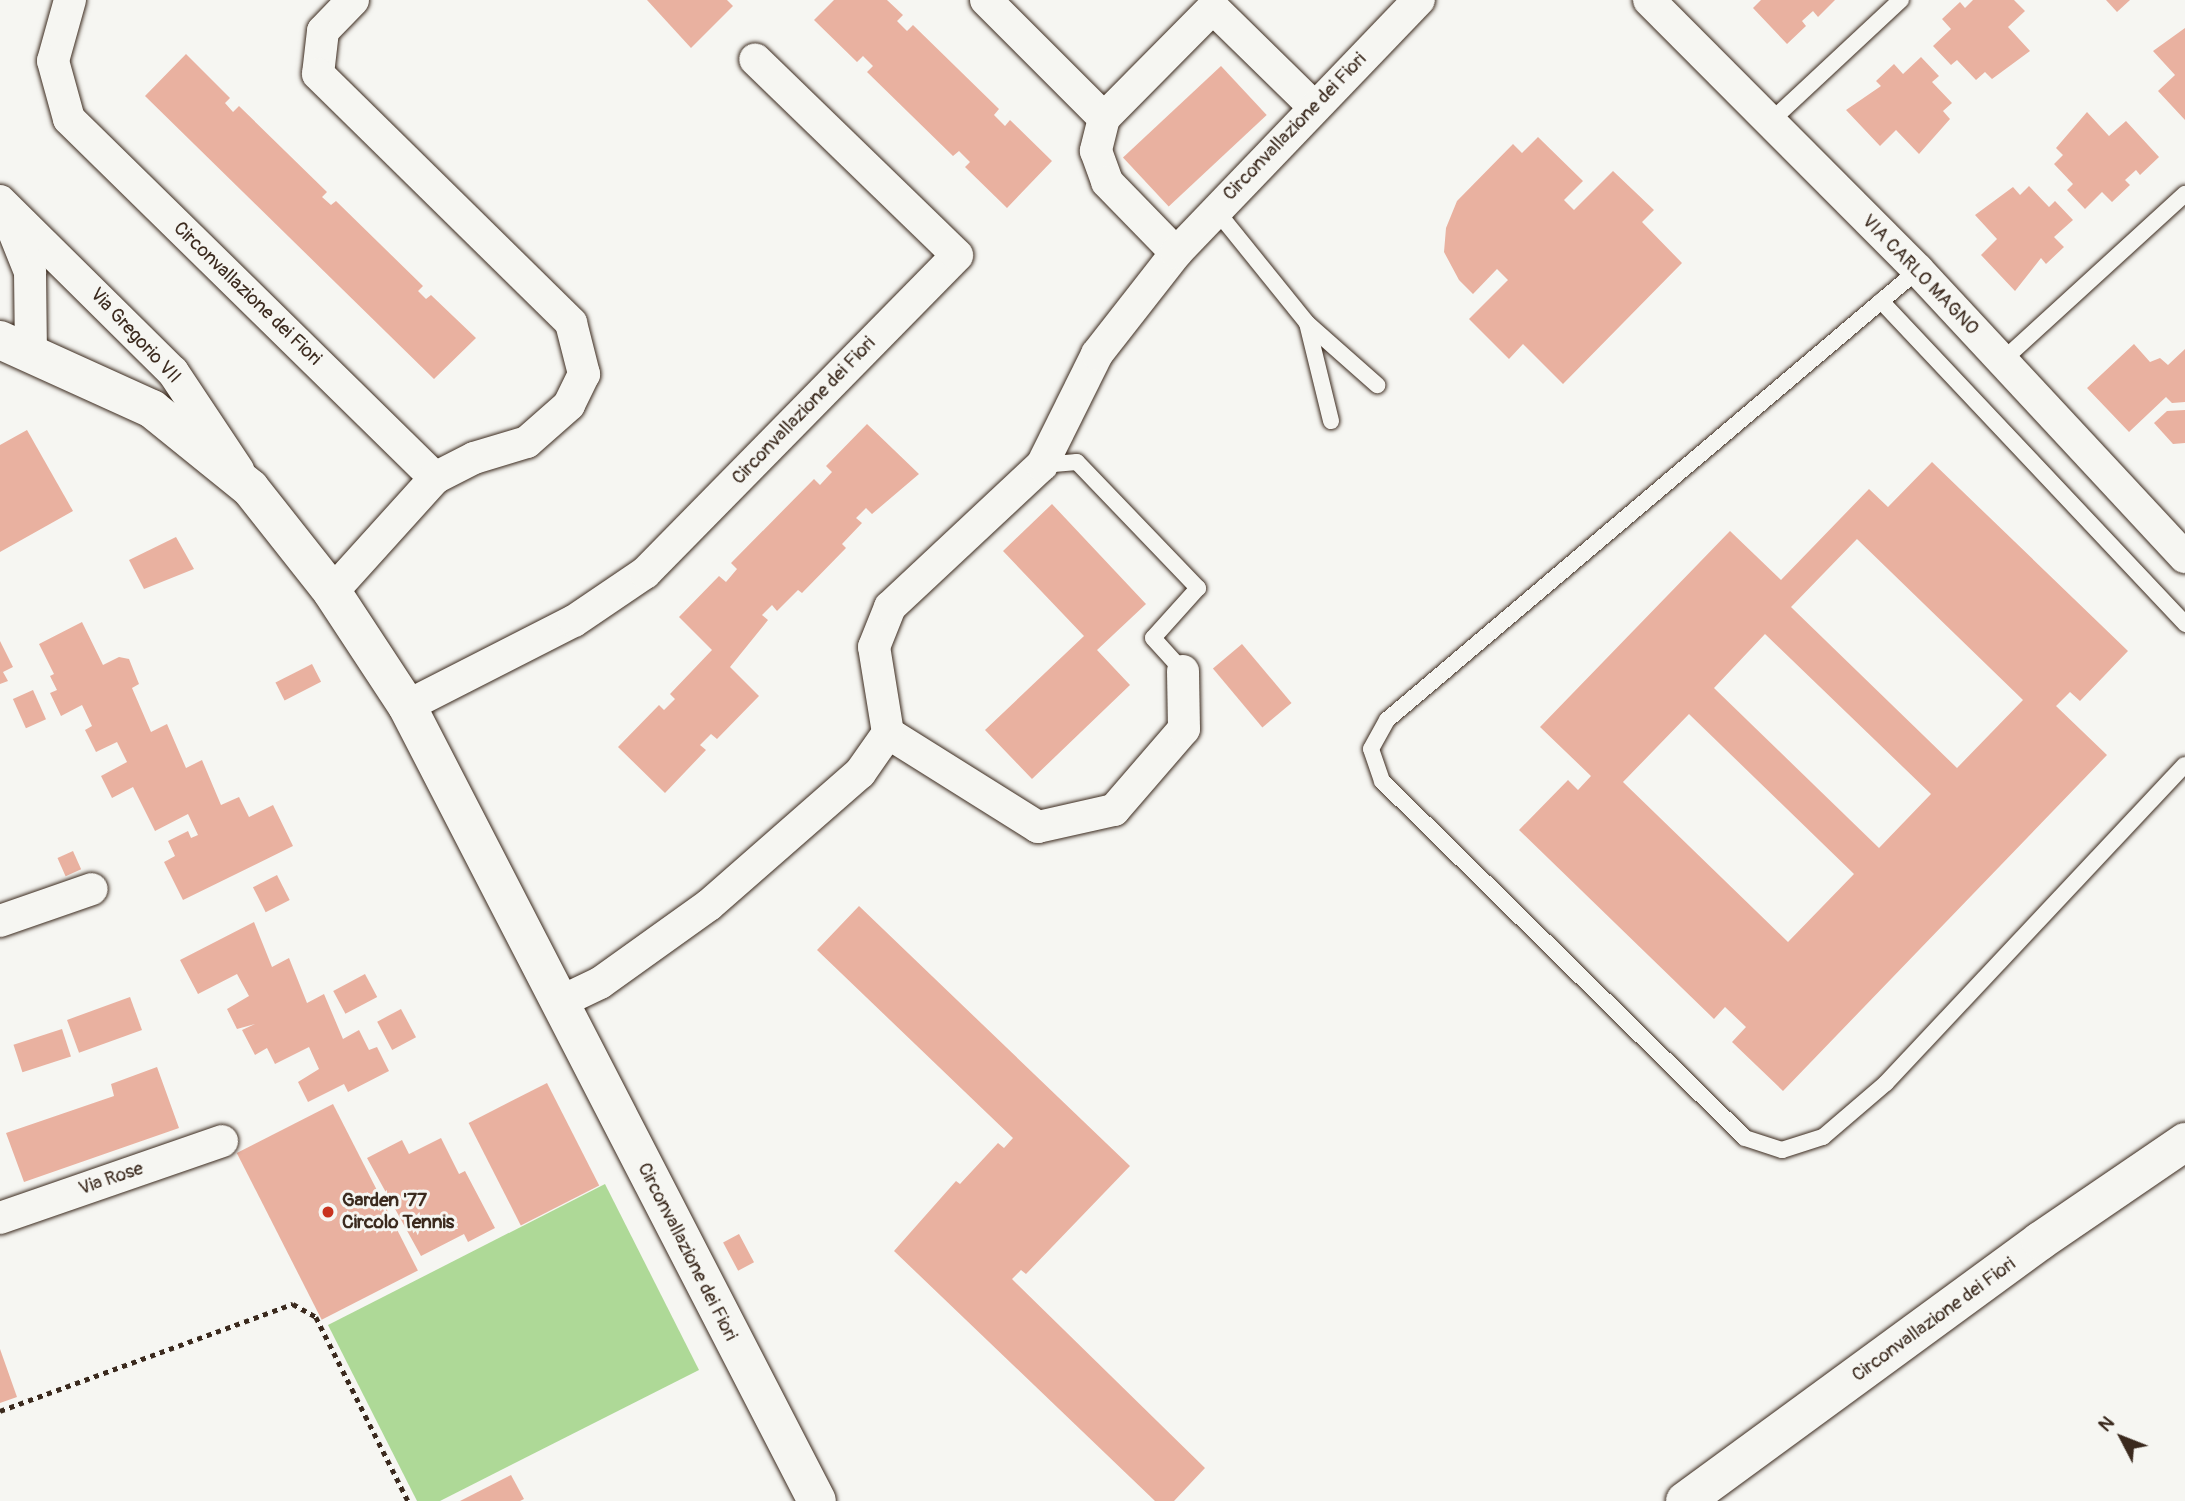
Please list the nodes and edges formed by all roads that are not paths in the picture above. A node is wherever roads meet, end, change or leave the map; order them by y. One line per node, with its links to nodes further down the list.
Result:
1 (70, 0): 23 (street, Circonvallazione dei Fiori)
2 (354, 0): 23 (street)
3 (986, 0): 9 (street)
4 (1419, 0): 8 (street, Circonvallazione dei Fiori)
5 (1648, 0): 10 (street, VIA CARLO MAGNO)
6 (1902, 0): 10 (lane)
7 (755, 59): 29 (street, Circonvallazione dei Fiori)
8 (1314, 107): 9 (street); 13 (street, Circonvallazione dei Fiori)
9 (1104, 118): 14 (street)
10 (1770, 122): 15 (street, VIA CARLO MAGNO)
11 (2185, 194): 19 (lane)
12 (0, 199): 18 (street, Via Gregorio VII); 24 (street, Via Gregorio VII)
13 (1215, 209): 14 (street, Circonvallazione dei Fiori); 17 (lane)
14 (1176, 253): 22 (street, Circonvallazione dei Fiori)
15 (1918, 270): 16 (lane); 19 (street, VIA CARLO MAGNO)
16 (1881, 301): 27 (lane); 31 (lane)
17 (1307, 323): 20 (lane); 21 (lane)
18 (15, 346): 24 (street, Circonvallazione dei Fiori)
19 (2002, 361): 25 (street, VIA CARLO MAGNO)
20 (1377, 385)
21 (1331, 421)
22 (1042, 465): 28 (lane); 30 (street, Circonvallazione dei Fiori)
23 (435, 478): 26 (street)
24 (250, 488): 26 (street, Circonvallazione dei Fiori)
25 (2185, 557)
26 (332, 592): 29 (street, Circonvallazione dei Fiori)
27 (2185, 624)
28 (1183, 671): 30 (street)
29 (407, 706): 34 (street, Circonvallazione dei Fiori)
30 (888, 733): 34 (street)
31 (2185, 765)
32 (92, 889): 33 (street)
33 (0, 921)
34 (558, 1003): 38 (street, Circonvallazione dei Fiori)
35 (222, 1140): 37 (street, Via Rose)
36 (2185, 1142): 39 (street, Circonvallazione dei Fiori)
37 (0, 1218)
38 (817, 1501)
39 (1685, 1501)

